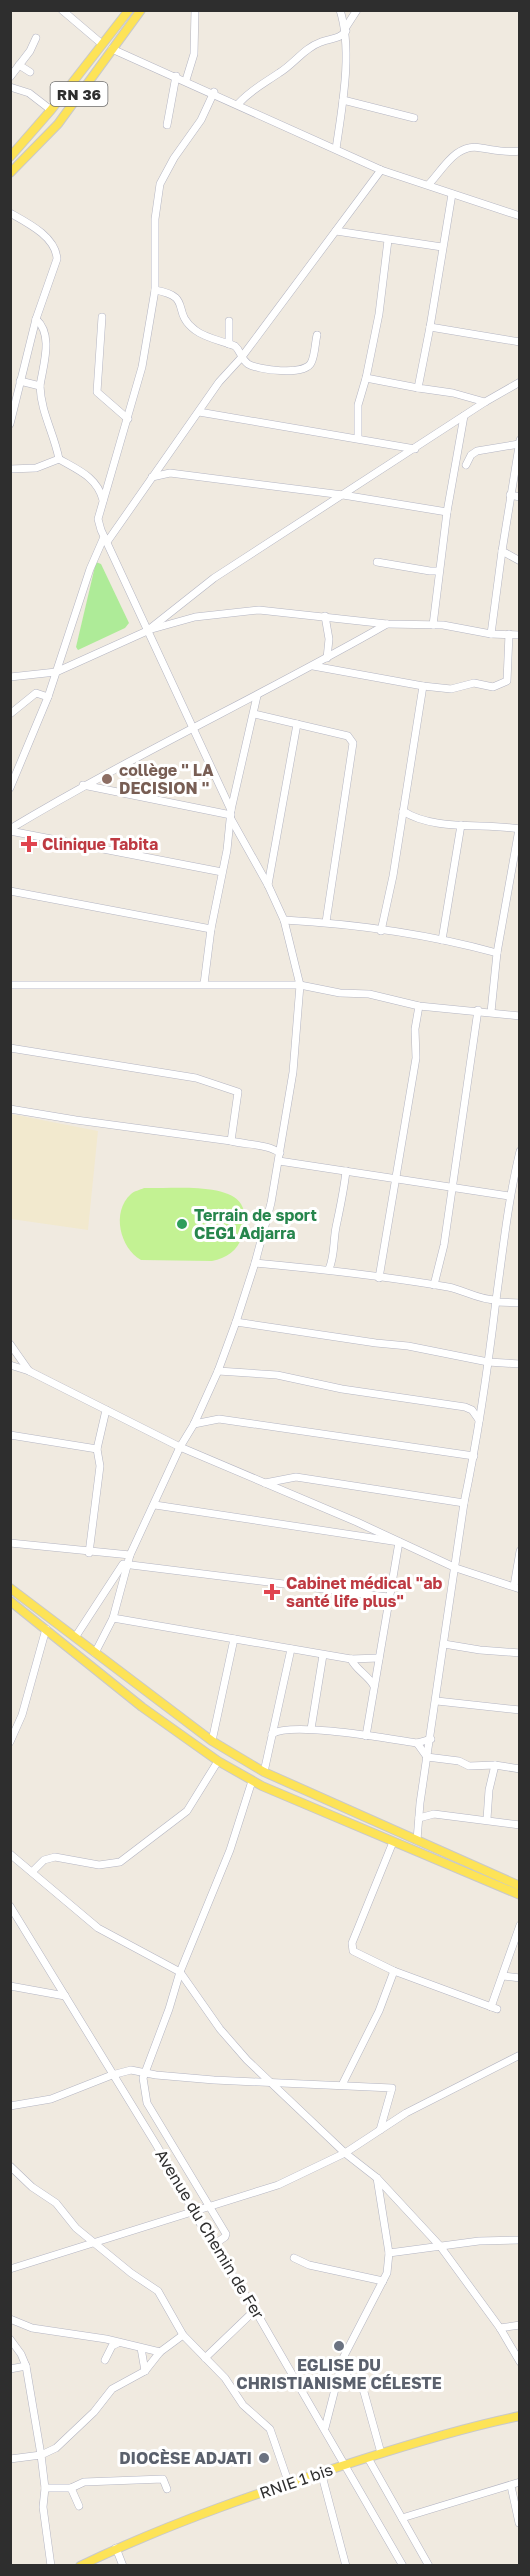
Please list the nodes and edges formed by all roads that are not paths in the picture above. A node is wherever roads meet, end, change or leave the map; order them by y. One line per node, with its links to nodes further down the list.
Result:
1 (62, 10): 9 (street)
2 (129, 10): 9 (main road, RN 36)
3 (141, 10): 10 (main road, RN 36)
4 (195, 10): 15 (street)
5 (340, 10): 7 (street)
6 (357, 10): 7 (street)
7 (346, 29): 18 (street); 19 (street)
8 (36, 38): 11 (street)
9 (102, 44): 20 (main road, RN 36)
10 (112, 49): 13 (street); 27 (main road, RN 36)
11 (19, 64): 12 (street); 14 (street)
12 (30, 72)
13 (176, 76): 15 (street); 22 (street)
14 (10, 77)
15 (186, 80): 17 (street)
16 (10, 87): 20 (street)
17 (214, 92): 19 (street); 35 (street)
18 (343, 100): 21 (street); 23 (street)
19 (238, 104): 23 (street)
20 (51, 110): 25 (main road, RN 36)
21 (414, 118)
22 (167, 125)
23 (336, 149): 26 (street)
24 (519, 151): 28 (street)
25 (10, 157)
26 (381, 170): 28 (street); 32 (street)
27 (10, 173)
28 (429, 184): 29 (street)
29 (452, 194): 31 (street); 34 (street)
30 (10, 213): 37 (street)
31 (519, 216)
32 (336, 231): 33 (street); 43 (street)
33 (388, 240): 34 (street); 44 (street)
34 (442, 247): 39 (street)
35 (155, 290): 42 (street); 52 (street)
36 (102, 317): 52 (street)
37 (36, 319): 45 (street); 47 (street)
38 (229, 321): 42 (street)
39 (430, 327): 41 (street); 48 (street)
40 (317, 335): 43 (street)
41 (519, 342)
42 (229, 344): 43 (street)
43 (241, 357): 50 (street)
44 (366, 378): 48 (street); 54 (street)
45 (20, 381): 47 (street); 53 (street)
46 (519, 382): 49 (street)
47 (40, 386): 57 (street)
48 (418, 388): 49 (street)
49 (484, 402): 51 (street)
50 (199, 412): 54 (street); 58 (street)
51 (464, 416): 56 (street); 67 (street)
52 (128, 419): 66 (street)
53 (10, 424)
54 (358, 438): 56 (street)
55 (519, 442): 59 (street); 64 (street)
56 (414, 449): 63 (street)
57 (59, 459): 60 (street); 66 (street)
58 (165, 459): 61 (street); 62 (street)
59 (466, 465)
60 (10, 469)
61 (170, 473): 62 (street); 63 (street)
62 (152, 477): 68 (street)
63 (343, 495): 67 (street); 76 (street)
64 (510, 495): 65 (street); 69 (street)
65 (519, 497)
66 (103, 500): 68 (street)
67 (447, 512): 72 (street)
68 (105, 539): 76 (street); 82 (street)
69 (502, 551): 70 (street); 77 (street)
70 (519, 561)
71 (377, 562): 72 (street)
72 (439, 571): 75 (street)
73 (325, 616): 74 (street); 76 (street); 80 (street)
74 (387, 624): 75 (street); 80 (street)
75 (433, 625): 77 (street)
76 (147, 631): 82 (street); 90 (street)
77 (491, 634): 78 (street)
78 (509, 634): 79 (street); 84 (street)
79 (519, 635)
80 (327, 658): 81 (street)
81 (313, 666): 84 (street); 85 (street)
82 (56, 672): 83 (street); 86 (street)
83 (10, 677)
84 (423, 686): 93 (street)
85 (257, 696): 88 (street); 90 (street)
86 (48, 697): 87 (street); 92 (street)
87 (10, 714)
88 (254, 714): 89 (street); 94 (street)
89 (297, 724): 101 (street); 104 (street)
90 (193, 730): 91 (street); 94 (street)
91 (83, 785): 94 (street); 99 (street)
92 (10, 788)
93 (404, 811): 95 (street); 96 (street)
94 (231, 814): 100 (street); 101 (street)
95 (414, 818): 96 (street); 97 (street)
96 (401, 823): 106 (street)
97 (461, 825): 98 (street); 107 (street)
98 (519, 829): 108 (street)
99 (10, 830): 100 (street)
100 (222, 872): 105 (street)
101 (268, 885): 103 (street)
102 (10, 891): 105 (street)
103 (284, 920): 104 (street); 111 (street)
104 (326, 922): 106 (street)
105 (211, 929): 109 (street)
106 (381, 931): 107 (street)
107 (442, 940): 108 (street)
108 (496, 953): 114 (street)
109 (204, 984): 110 (street); 111 (street)
110 (10, 985)
111 (300, 985): 112 (street); 120 (street)
112 (419, 1006): 113 (street); 122 (street)
113 (478, 1010): 114 (street); 123 (street)
114 (491, 1012): 115 (street)
115 (519, 1016)
116 (10, 1048): 118 (street)
117 (10, 1109): 118 (street)
118 (231, 1141): 120 (street)
119 (519, 1151): 124 (street)
120 (279, 1157): 121 (street); 125 (street)
121 (346, 1171): 122 (street); 126 (street)
122 (394, 1179): 123 (street); 127 (street)
123 (452, 1188): 124 (street); 128 (street)
124 (509, 1196): 129 (street)
125 (255, 1263): 126 (street); 135 (street)
126 (329, 1269): 127 (street)
127 (379, 1278): 128 (street)
128 (434, 1285): 130 (street)
129 (497, 1291): 131 (street); 132 (street)
130 (488, 1300): 131 (street); 134 (street)
131 (496, 1301): 132 (street); 134 (street)
132 (508, 1301): 133 (street)
133 (519, 1303)
134 (495, 1311): 137 (street)
135 (236, 1322): 137 (street); 141 (street)
136 (10, 1344): 140 (street)
137 (488, 1362): 138 (street); 143 (street)
138 (519, 1364)
139 (10, 1365): 140 (street)
140 (29, 1371): 142 (street)
141 (218, 1371): 143 (street); 144 (street)
142 (106, 1410): 146 (street); 147 (street)
143 (479, 1420): 148 (street)
144 (194, 1424): 146 (street); 148 (street)
145 (10, 1436): 147 (street)
146 (180, 1447): 149 (street); 151 (street)
147 (98, 1449): 155 (street)
148 (474, 1456): 150 (street)
149 (265, 1483): 150 (street); 152 (street)
150 (464, 1503): 158 (street)
151 (155, 1505): 152 (street); 156 (street)
152 (399, 1542): 158 (street); 161 (street)
153 (10, 1543): 155 (street)
154 (519, 1551): 160 (street)
155 (89, 1552): 156 (street)
156 (130, 1555): 157 (street)
157 (127, 1565): 161 (street); 163 (street); 165 (street)
158 (456, 1568): 160 (street); 167 (street)
159 (10, 1588): 165 (main road)
160 (517, 1588)
161 (388, 1597): 172 (street)
162 (10, 1601): 164 (main road)
163 (113, 1618): 166 (street); 169 (street)
164 (46, 1629): 181 (street); 187 (main road)
165 (76, 1636): 169 (main road)
166 (234, 1639): 168 (street); 184 (street)
167 (444, 1644): 170 (street); 177 (street)
168 (291, 1649): 171 (street); 180 (street)
169 (95, 1653): 184 (main road)
170 (519, 1653)
171 (323, 1655): 173 (street); 179 (street)
172 (379, 1658): 173 (street); 174 (street)
173 (351, 1659): 175 (street)
174 (377, 1671): 175 (street); 176 (street)
175 (366, 1674): 176 (street)
176 (374, 1686): 182 (street)
177 (436, 1701): 178 (street); 183 (street)
178 (519, 1710)
179 (311, 1729): 180 (street); 182 (street)
180 (272, 1734): 190 (street)
181 (11, 1735)
182 (366, 1736): 185 (street)
183 (431, 1740): 185 (street); 186 (street)
184 (212, 1741): 190 (main road)
185 (417, 1743): 186 (street)
186 (427, 1757): 188 (street); 192 (street)
187 (218, 1761): 191 (main road); 200 (street)
188 (495, 1765): 189 (street); 195 (street)
189 (519, 1769)
190 (264, 1772): 197 (main road)
191 (252, 1781): 198 (main road); 206 (street)
192 (420, 1803): 193 (street); 194 (street)
193 (430, 1814): 194 (street); 195 (street)
194 (419, 1818): 197 (street)
195 (487, 1819): 196 (street)
196 (519, 1825)
197 (417, 1840): 201 (main road)
198 (393, 1842): 202 (main road); 205 (street)
199 (10, 1854): 200 (street)
200 (32, 1872): 206 (street)
201 (519, 1886)
202 (519, 1895)
203 (10, 1906): 210 (street, Avenue du Chemin de Fer)
204 (519, 1925): 207 (street)
205 (394, 1971): 207 (street); 215 (street)
206 (180, 1972): 212 (street); 214 (street)
207 (503, 1976): 208 (street)
208 (519, 1978)
209 (10, 1986): 210 (street)
210 (65, 1996): 213 (street, Avenue du Chemin de Fer)
211 (519, 2055): 217 (street)
212 (145, 2073): 213 (street); 214 (street); 221 (street)
213 (112, 2074): 216 (street); 222 (street, Avenue du Chemin de Fer)
214 (272, 2083): 215 (street); 218 (street)
215 (342, 2085): 217 (street)
216 (10, 2106)
217 (380, 2130): 218 (street)
218 (345, 2153): 220 (street); 221 (street)
219 (10, 2166): 224 (street)
220 (377, 2178): 226 (street); 227 (street)
221 (208, 2208): 222 (street); 225 (street)
222 (194, 2212): 224 (street); 225 (street, Avenue du Chemin de Fer)
223 (519, 2240): 226 (street)
224 (95, 2242): 229 (street); 235 (street)
225 (213, 2245): 231 (street, Avenue du Chemin de Fer)
226 (440, 2246): 227 (street); 234 (street)
227 (389, 2253): 230 (street)
228 (294, 2258): 230 (street)
229 (10, 2269)
230 (383, 2281): 246 (street)
231 (255, 2310): 240 (street); 248 (street, Avenue du Chemin de Fer)
232 (10, 2319): 237 (street)
233 (519, 2325): 234 (street)
234 (500, 2328): 242 (street)
235 (183, 2335): 239 (street); 240 (street)
236 (10, 2339): 243 (street)
237 (118, 2343): 238 (street); 241 (street)
238 (141, 2348): 239 (street); 245 (street)
239 (159, 2352): 245 (street)
240 (205, 2358): 256 (street)
241 (105, 2360)
242 (519, 2362)
243 (26, 2366): 244 (street); 250 (street)
244 (10, 2369)
245 (146, 2371): 250 (street)
246 (341, 2372): 248 (street); 249 (street)
247 (519, 2416): 249 (main road, RNIE 1 bis)
248 (325, 2428): 253 (street, Avenue du Chemin de Fer)
249 (381, 2453): 251 (main road, RNIE 1 bis)
250 (41, 2456): 252 (street); 258 (street)
251 (368, 2458): 253 (main road, RNIE 1 bis); 262 (street)
252 (10, 2459)
253 (346, 2464): 254 (main road, RNIE 1 bis); 269 (street, Avenue du Chemin de Fer)
254 (321, 2472): 256 (main road, RNIE 1 bis); 268 (street)
255 (519, 2482): 257 (street)
256 (289, 2484): 264 (main road, RNIE 1 bis)
257 (511, 2486): 262 (street); 263 (street)
258 (45, 2488): 259 (street); 265 (street)
259 (71, 2488): 260 (street); 261 (street)
260 (167, 2489)
261 (79, 2506)
262 (402, 2518): 270 (street)
263 (519, 2523)
264 (116, 2548): 266 (main road, RNIE 1 bis); 267 (street)
265 (51, 2565)
266 (80, 2565)
267 (123, 2565)
268 (346, 2565)
269 (403, 2565)
270 (429, 2565)

